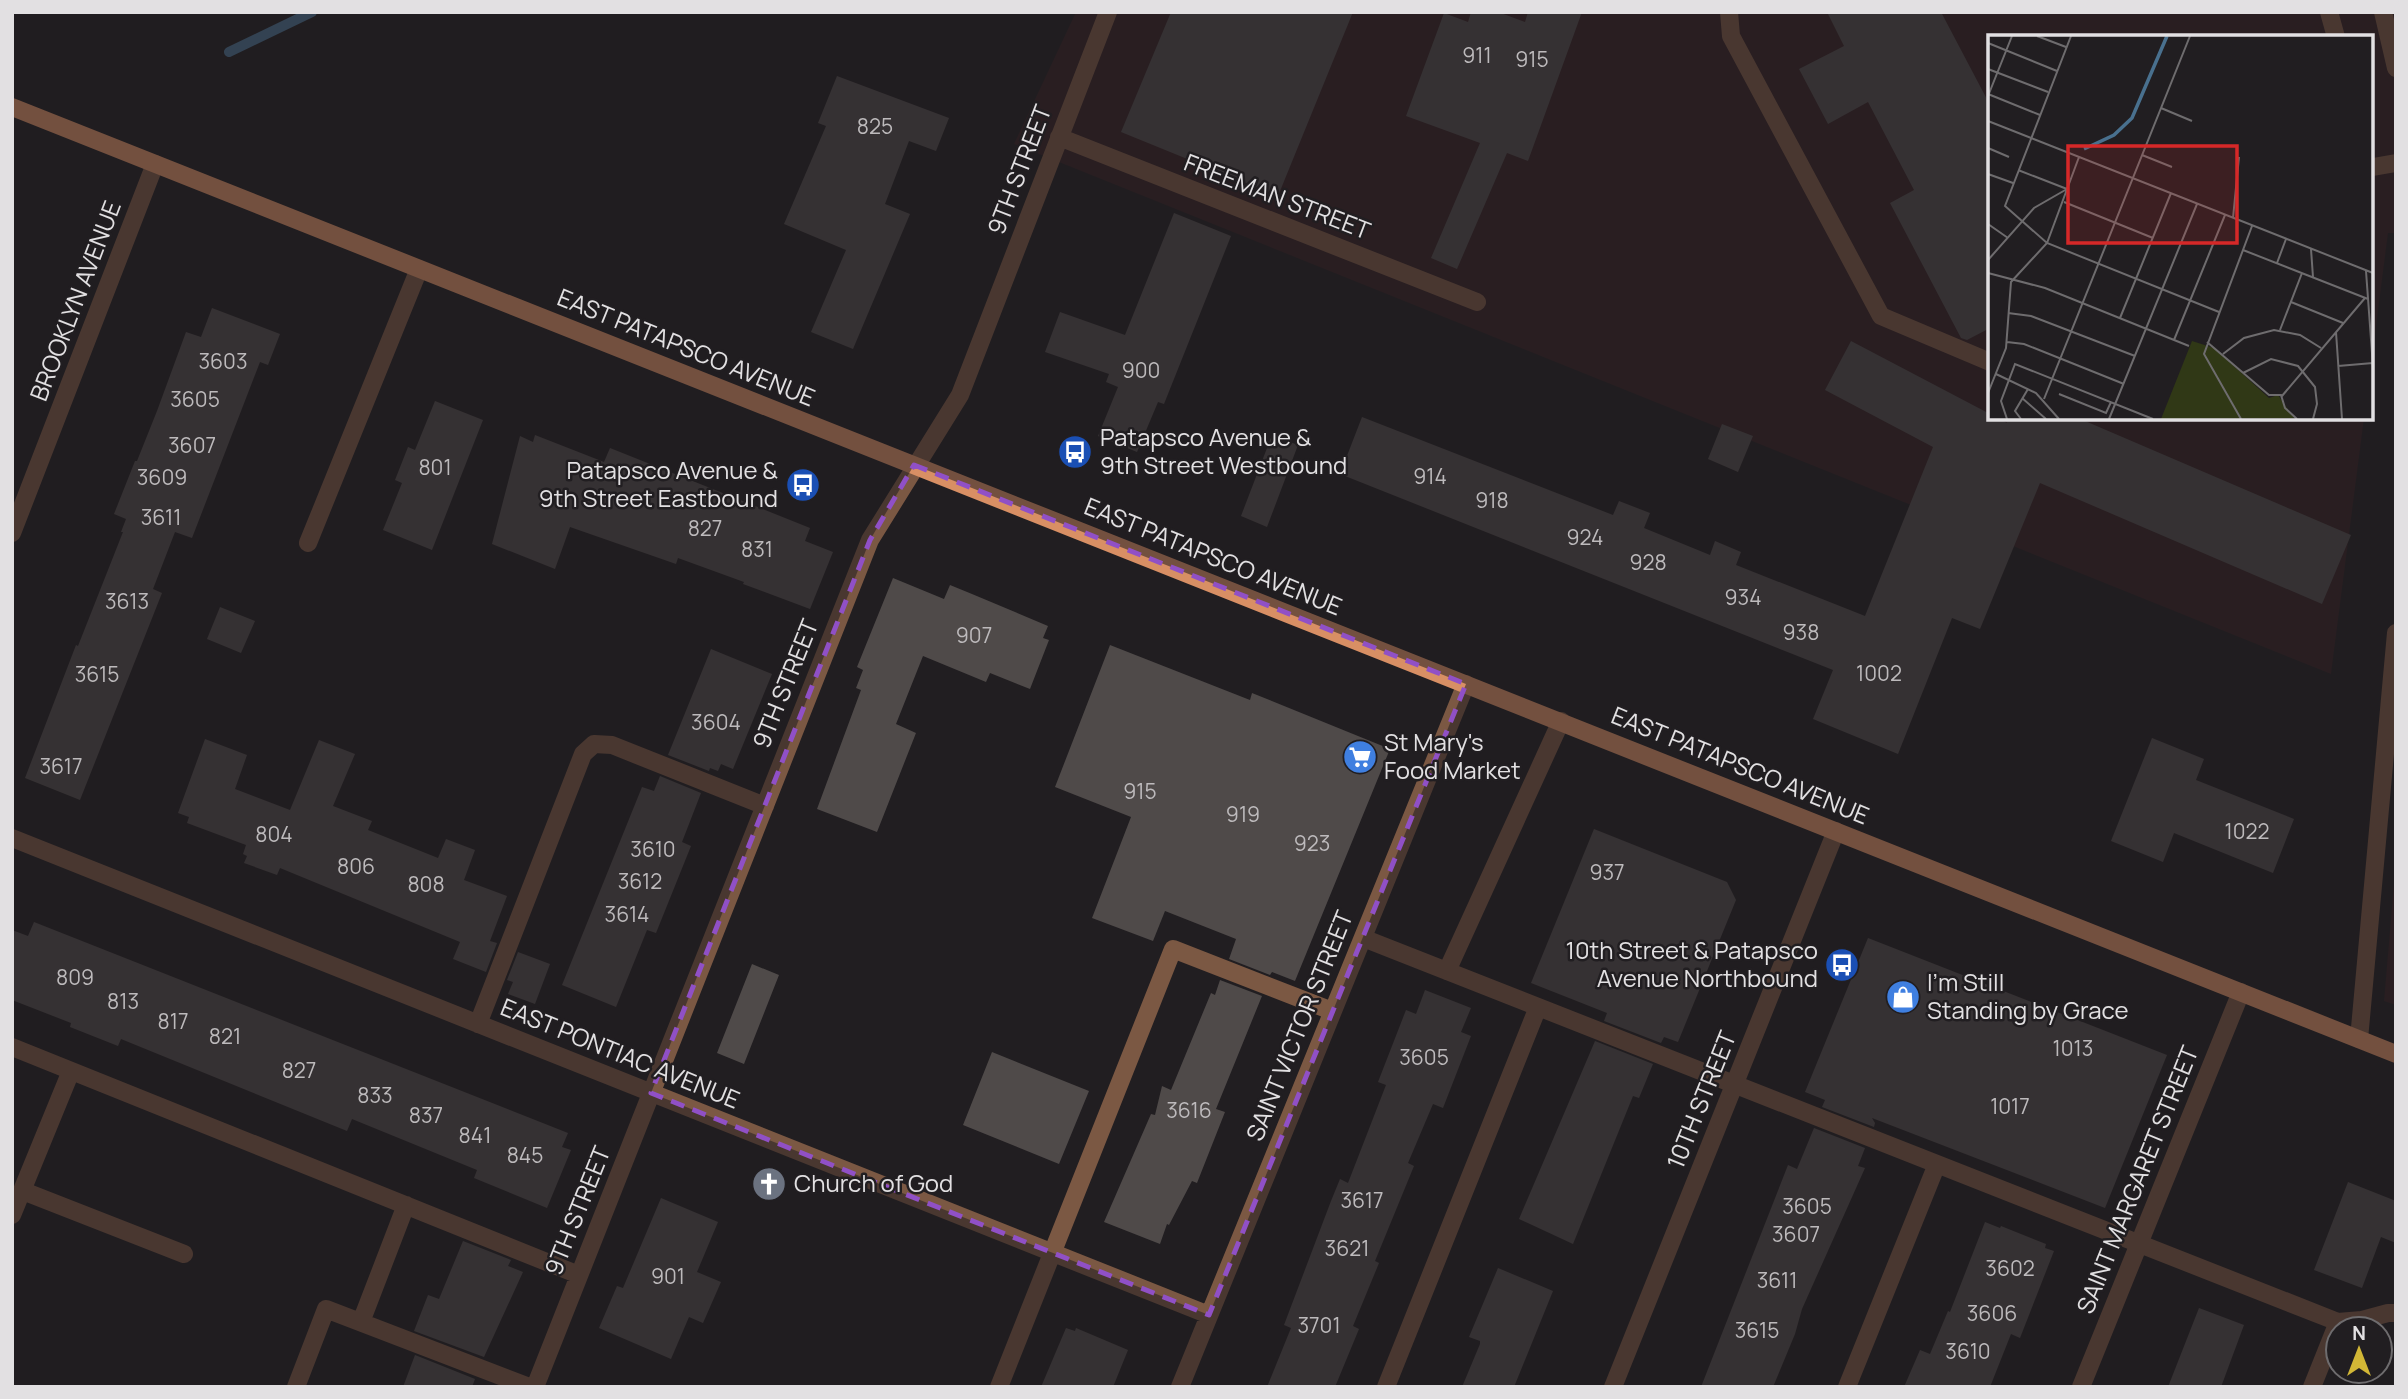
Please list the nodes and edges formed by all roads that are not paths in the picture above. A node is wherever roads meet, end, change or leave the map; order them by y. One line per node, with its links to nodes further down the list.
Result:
1 (1108, 12): 8 (street, 9TH STREET)
2 (1729, 12): 14 (street)
3 (2329, 12): 5 (street)
4 (2383, 12): 6 (street)
5 (2335, 35)
6 (2396, 68)
7 (12, 107): 10 (main road, EAST PATAPSCO AVENUE)
8 (1059, 137): 13 (street, FREEMAN STREET); 15 (street, 9TH STREET)
9 (2396, 163): 11 (street)
10 (155, 164): 12 (main road, EAST PATAPSCO AVENUE); 16 (street, BROOKLYN AVENUE)
11 (2373, 166)
12 (419, 269): 15 (main road, EAST PATAPSCO AVENUE); 17 (street)
13 (1477, 302)
14 (1988, 361)
15 (915, 465): 19 (main road, EAST PATAPSCO AVENUE); 21 (street, 9TH STREET)
16 (12, 533)
17 (308, 543)
18 (2396, 633): 30 (street)
19 (1466, 684): 20 (main road, EAST PATAPSCO AVENUE); 24 (street, SAINT VICTOR STREET)
20 (1561, 721): 22 (main road, EAST PATAPSCO AVENUE); 25 (street)
21 (765, 806): 29 (street); 35 (street, 9TH STREET)
22 (1836, 831): 26 (main road, EAST PATAPSCO AVENUE); 34 (street, 10TH STREET)
23 (12, 838): 29 (street, EAST PONTIAC AVENUE)
24 (1363, 938): 25 (street); 28 (street, SAINT VICTOR STREET)
25 (1447, 971): 27 (street)
26 (2242, 992): 30 (main road, EAST PATAPSCO AVENUE); 40 (street, SAINT MARGARET STREET)
27 (1538, 1007): 34 (street); 53 (street)
28 (1332, 1011): 41 (street); 44 (street, SAINT VICTOR STREET)
29 (478, 1024): 35 (street, EAST PONTIAC AVENUE)
30 (2359, 1039): 32 (main road, EAST PATAPSCO AVENUE)
31 (12, 1047): 33 (street)
32 (2396, 1054)
33 (71, 1071): 37 (street); 38 (street)
34 (1735, 1084): 36 (street); 54 (street, 10TH STREET)
35 (651, 1093): 41 (street, EAST PONTIAC AVENUE); 43 (street, 9TH STREET)
36 (1937, 1164): 40 (street); 55 (street)
37 (23, 1191): 39 (street); 42 (street)
38 (406, 1205): 43 (street); 46 (street)
39 (12, 1215)
40 (2139, 1243): 45 (street); 56 (street, SAINT MARGARET STREET)
41 (1052, 1253): 44 (street, EAST PONTIAC AVENUE); 51 (street)
42 (184, 1254)
43 (579, 1275): 50 (street, 9TH STREET)
44 (1209, 1315): 52 (street, SAINT VICTOR STREET)
45 (2324, 1316)
46 (361, 1322): 48 (street); 49 (street)
47 (2324, 1357): 57 (street)
48 (296, 1387)
49 (529, 1387)
50 (535, 1387)
51 (999, 1387)
52 (1180, 1387)
53 (1385, 1387)
54 (1613, 1387)
55 (1847, 1387)
56 (2081, 1387)
57 (2312, 1387)

